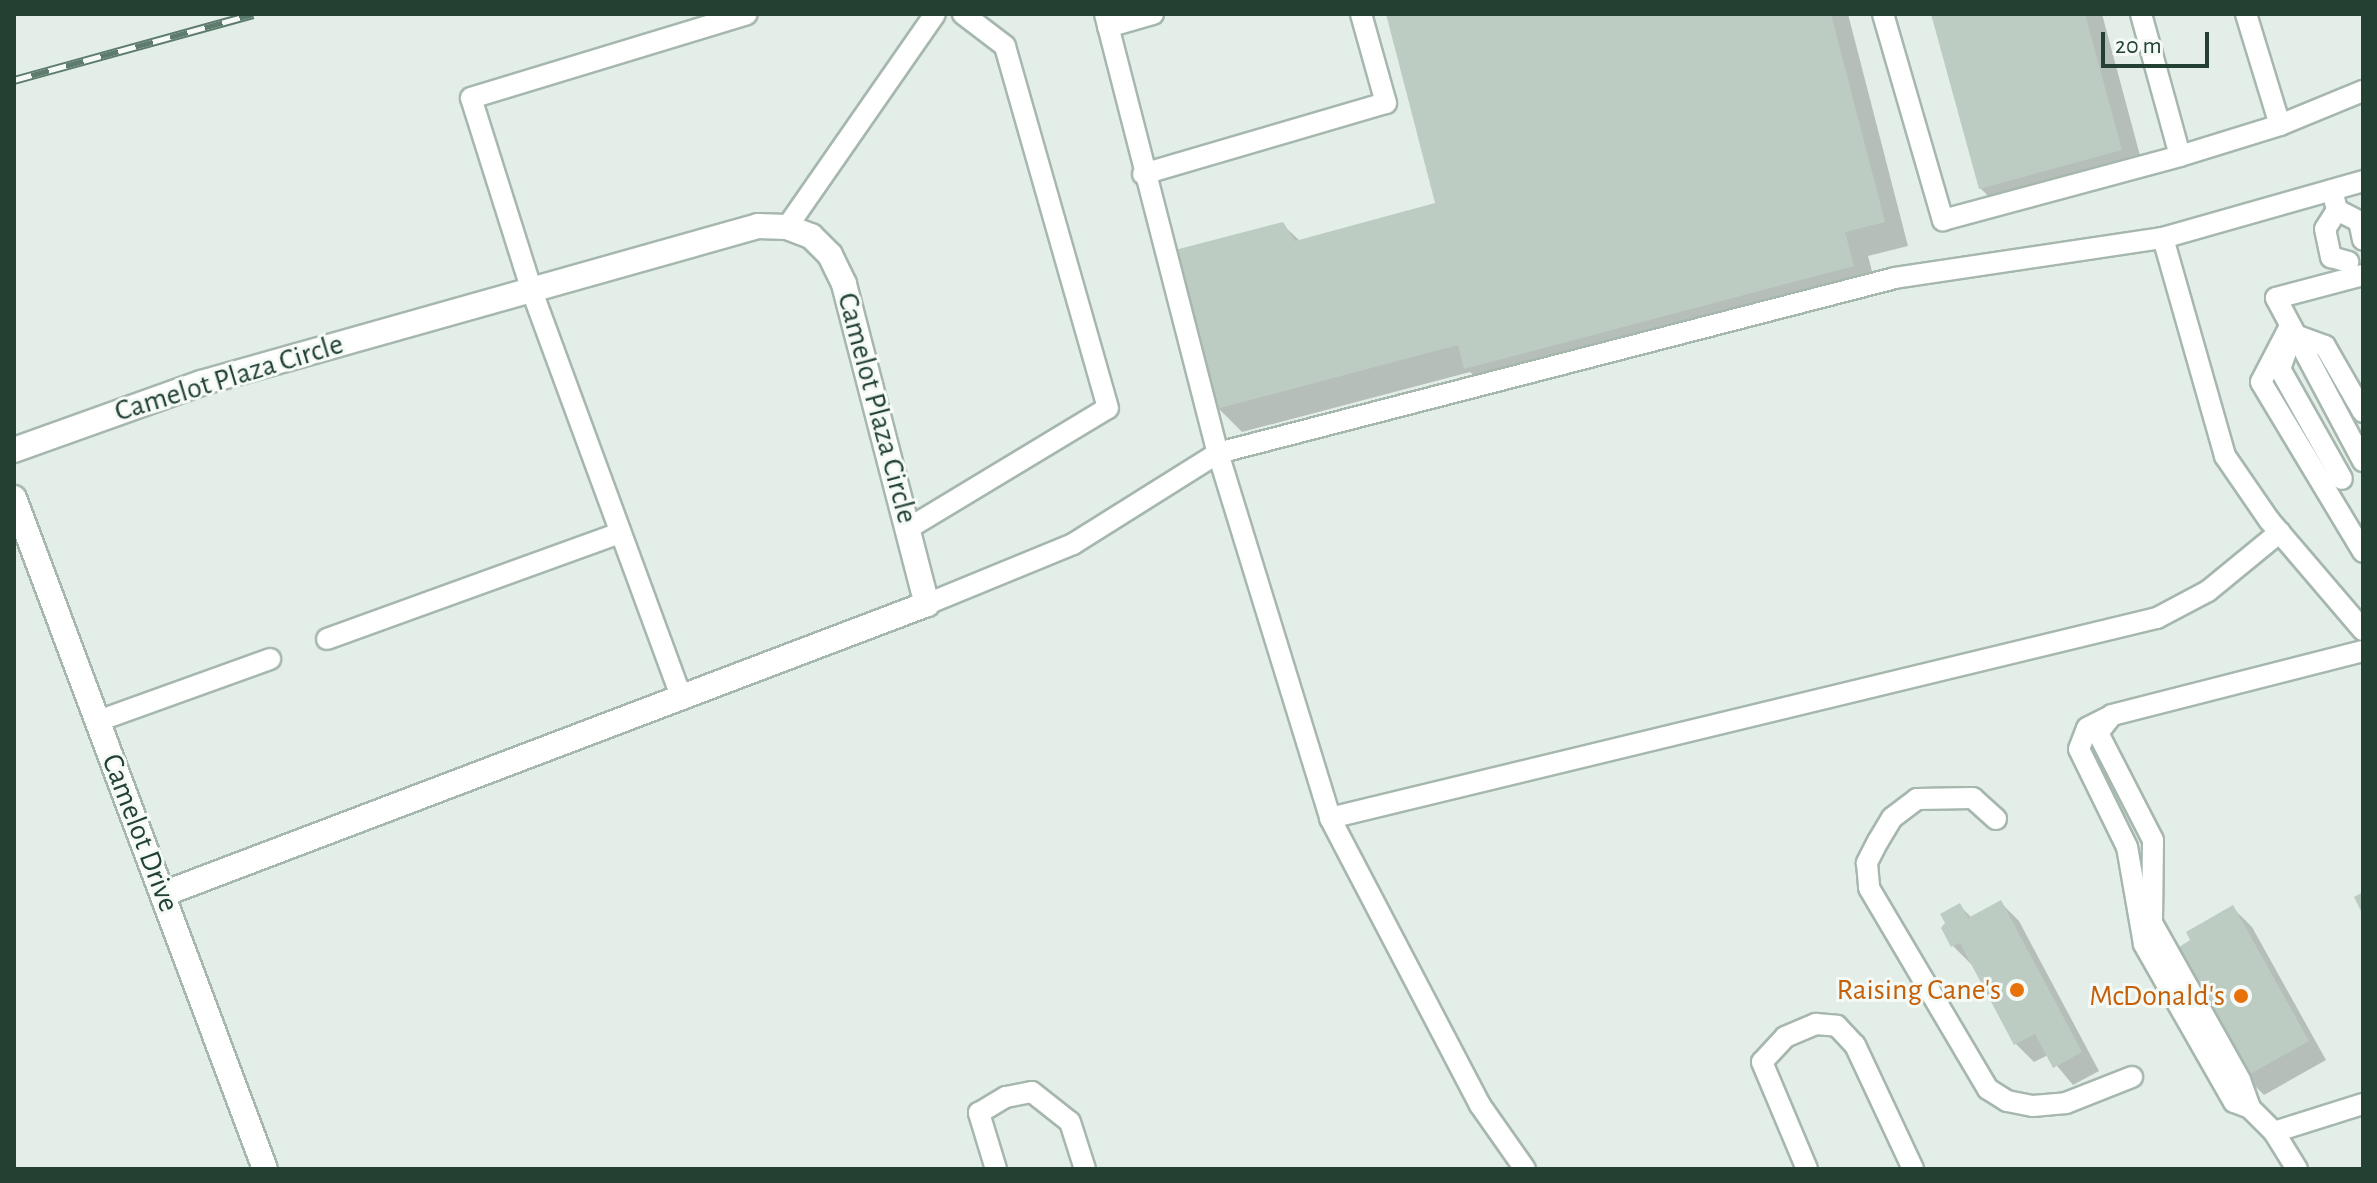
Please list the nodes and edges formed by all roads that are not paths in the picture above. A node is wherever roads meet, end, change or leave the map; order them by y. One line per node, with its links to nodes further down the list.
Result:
1 (747, 14): 20 (lane)
2 (935, 14): 16 (lane)
3 (963, 14): 28 (lane)
4 (1153, 14): 9 (lane)
5 (1361, 14): 13 (lane)
6 (1883, 14): 12 (lane)
7 (2141, 14): 12 (lane)
8 (2246, 14): 11 (lane)
9 (1106, 20): 13 (lane)
10 (2363, 91): 11 (lane)
11 (2280, 125): 12 (lane)
12 (2180, 156)
13 (1143, 174): 24 (lane)
14 (2363, 181): 15 (lane)
15 (2335, 200): 17 (lane); 18 (lane); 19 (lane)
16 (787, 227): 20 (street, Camelot Plaza Circle); 28 (street, Camelot Plaza Circle)
17 (2163, 238): 24 (lane); 29 (lane)
18 (2363, 240)
19 (2356, 266): 21 (lane)
20 (531, 288): 23 (street, Camelot Plaza Circle); 30 (lane)
21 (2291, 330): 22 (lane); 25 (lane); 26 (lane); 31 (lane)
22 (2363, 412)
23 (14, 450)
24 (1218, 453): 32 (lane); 39 (lane)
25 (2363, 461)
26 (2342, 479)
27 (14, 498): 38 (street, Camelot Drive)
28 (909, 528): 32 (street, Camelot Plaza Circle)
29 (2280, 532): 33 (lane); 39 (lane)
30 (620, 533): 34 (lane); 37 (lane)
31 (2363, 552)
32 (927, 604): 37 (street)
33 (2363, 630)
34 (327, 639)
35 (2363, 651): 44 (lane)
36 (270, 659): 38 (lane)
37 (682, 699): 41 (street)
38 (98, 721): 41 (street, Camelot Drive)
39 (1330, 818): 48 (lane)
40 (1996, 819): 42 (lane)
41 (163, 894): 45 (street, Camelot Drive)
42 (2132, 1077)
43 (2363, 1104): 44 (lane)
44 (2274, 1132): 51 (lane)
45 (265, 1169)
46 (996, 1169): 47 (lane)
47 (1085, 1169)
48 (1525, 1169)
49 (1807, 1169): 50 (lane)
50 (1913, 1169)
51 (2297, 1169)

